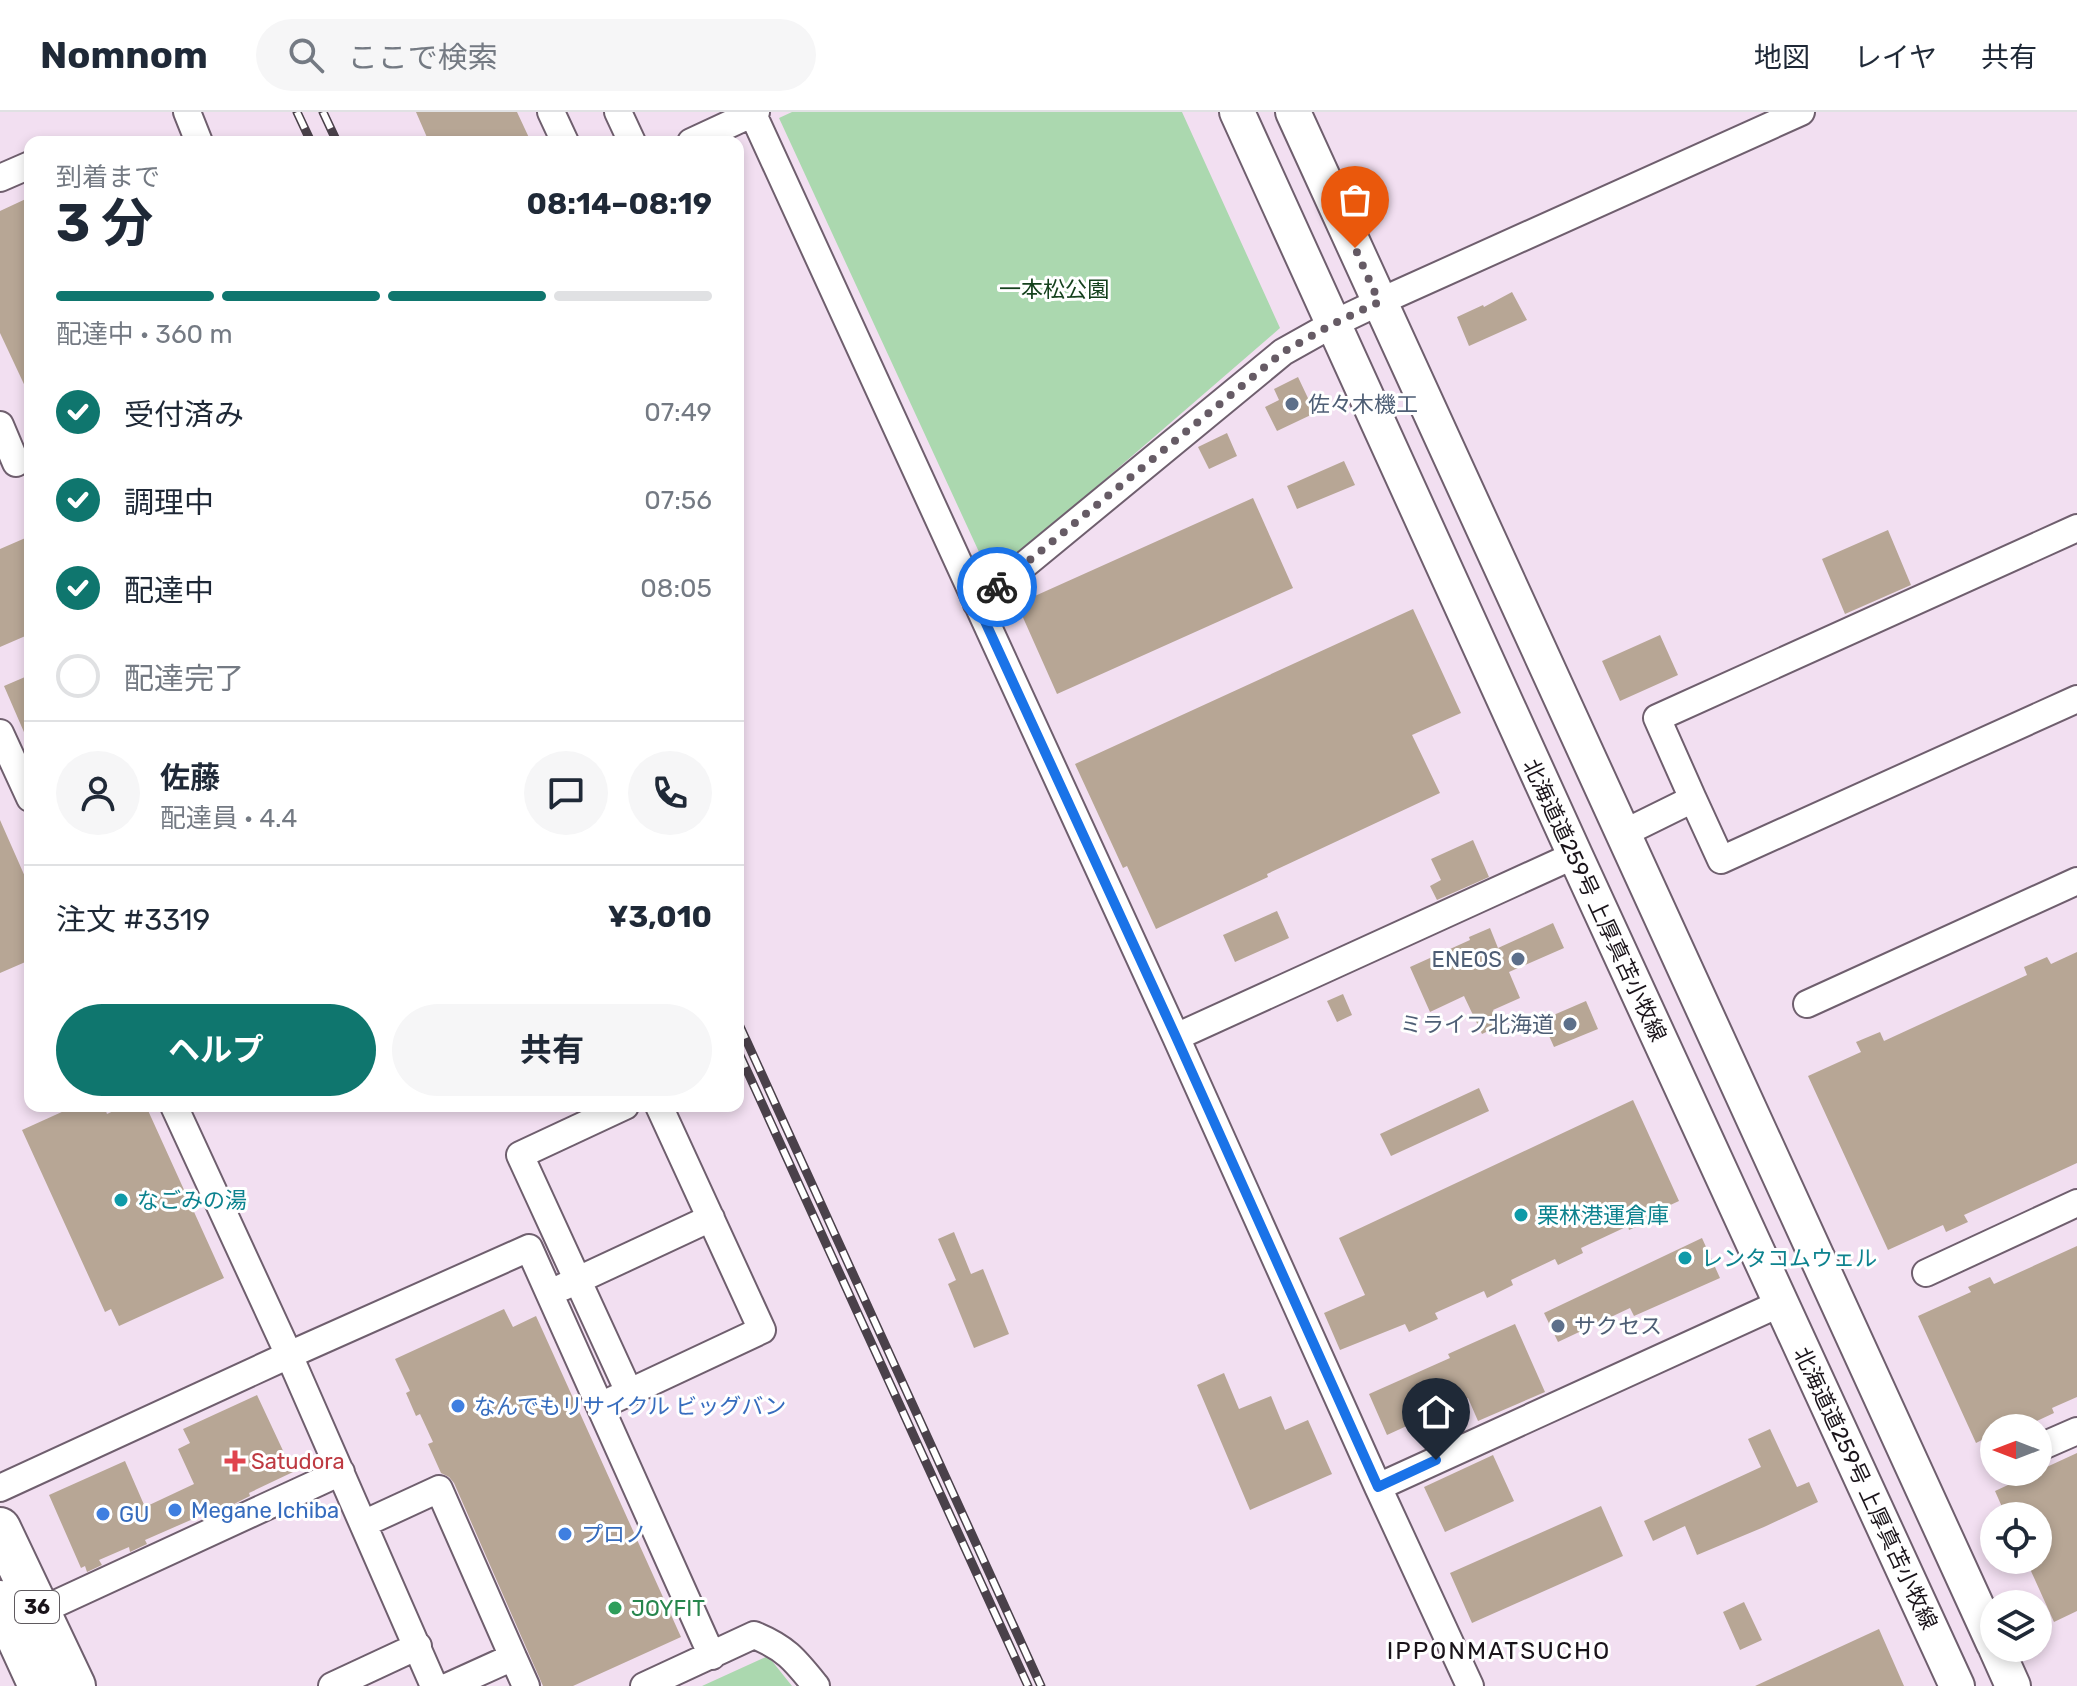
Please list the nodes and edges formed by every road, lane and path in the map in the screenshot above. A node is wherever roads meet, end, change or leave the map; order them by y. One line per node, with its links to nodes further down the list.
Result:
1 (187, 112): 8 (street)
2 (551, 112): 9 (street)
3 (618, 112): 10 (street)
4 (1237, 112): 15 (main road, 北海道道259号 上厚真苫小牧線)
5 (1293, 112): 14 (main road)
6 (1801, 112): 14 (street)
7 (753, 113): 11 (street); 19 (street)
8 (197, 136)
9 (562, 136)
10 (629, 136)
11 (704, 136)
12 (24, 168): 13 (street)
13 (0, 178)
14 (1379, 302): 15 (street); 24 (main road)
15 (1333, 324): 19 (street); 25 (main road, 北海道道259号 上厚真苫小牧線)
16 (0, 425): 17 (street)
17 (16, 463)
18 (2077, 528): 23 (street)
19 (977, 604): 28 (street)
20 (2077, 699): 23 (street)
21 (0, 733): 22 (street)
22 (20, 782)
23 (1693, 799): 24 (street)
24 (1624, 833): 50 (main road)
25 (1575, 855): 28 (street); 37 (main road, 北海道道259号 上厚真苫小牧線)
26 (2077, 881): 27 (street)
27 (1807, 1004)
28 (1176, 1037): 44 (street)
29 (177, 1112): 38 (street)
30 (612, 1112): 35 (street)
31 (662, 1112): 33 (street)
32 (2077, 1203): 34 (street)
33 (711, 1218): 35 (street); 39 (street)
34 (1926, 1273)
35 (578, 1281): 36 (street); 39 (street)
36 (549, 1294): 38 (street); 40 (street)
37 (1781, 1303): 44 (street); 64 (main road, 北海道道259号 上厚真苫小牧線)
38 (289, 1355): 43 (street); 45 (street)
39 (629, 1392): 40 (street)
40 (600, 1406): 52 (street)
41 (2077, 1431): 42 (street)
42 (2052, 1442)
43 (341, 1472): 46 (street); 49 (street)
44 (1378, 1487): 63 (street)
45 (0, 1488)
46 (363, 1524): 51 (street); 53 (street)
47 (0, 1528): 49 (highway, 36)
48 (0, 1601): 55 (highway, 36)
49 (40, 1611): 56 (highway, 36)
50 (1980, 1613)
51 (418, 1646): 57 (street); 58 (street)
52 (712, 1656): 61 (street); 62 (street)
53 (513, 1657): 59 (street); 60 (street)
54 (2002, 1662): 65 (main road)
55 (39, 1686)
56 (75, 1686)
57 (332, 1686)
58 (434, 1686)
59 (449, 1686)
60 (526, 1686)
61 (644, 1686)
62 (816, 1686)
63 (1470, 1686)
64 (1957, 1686)
65 (2013, 1686)

